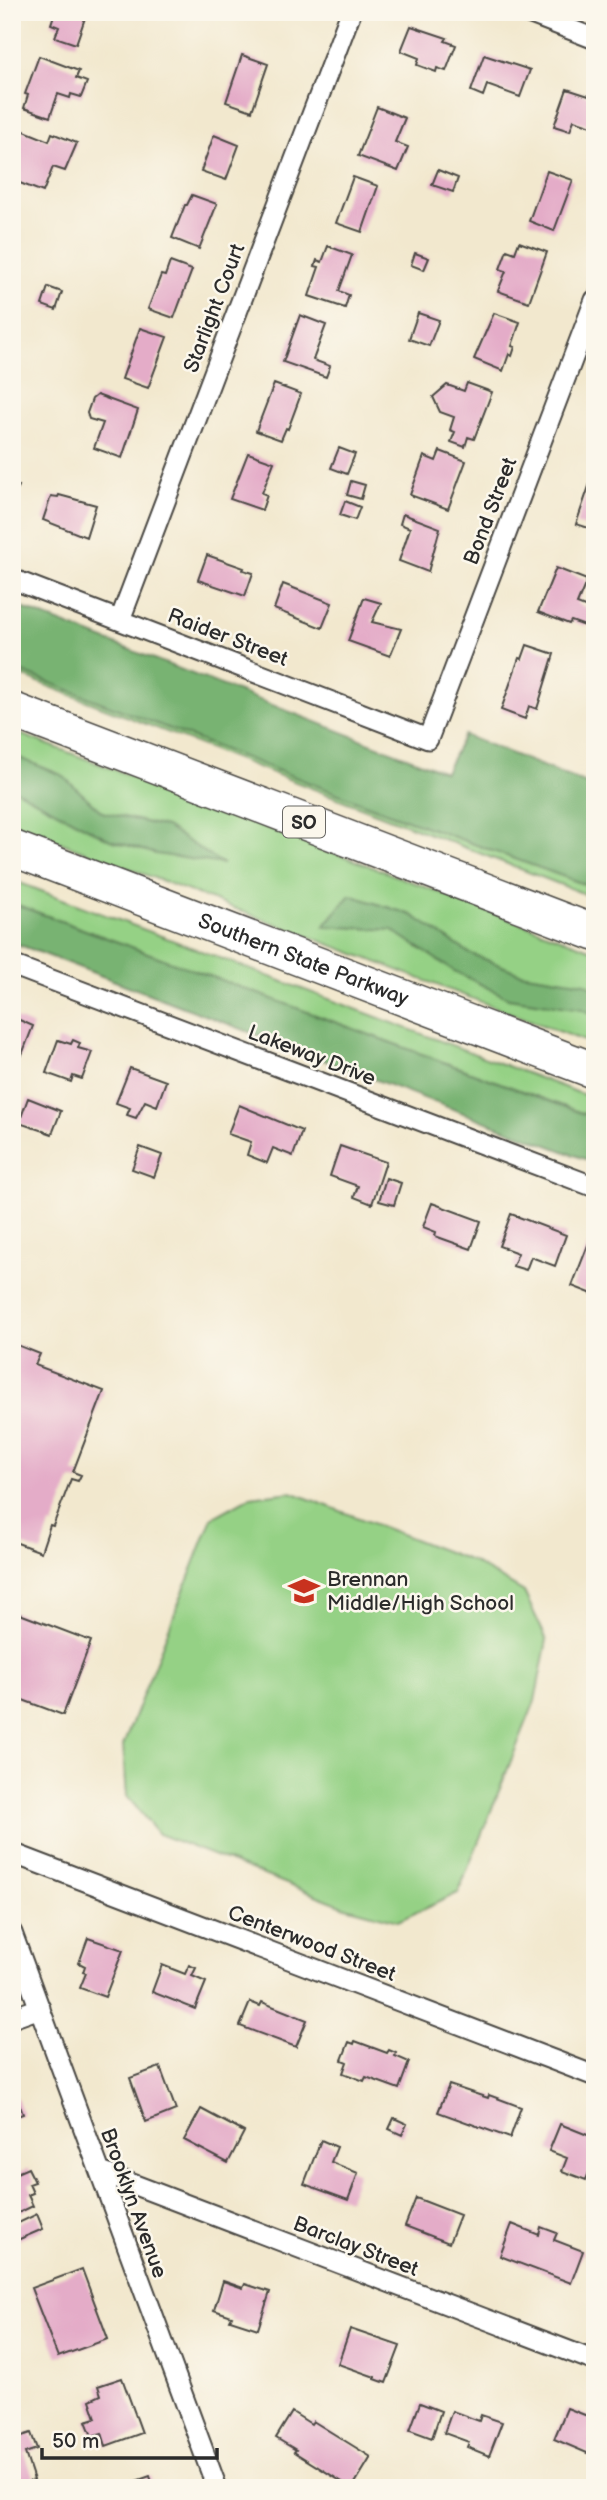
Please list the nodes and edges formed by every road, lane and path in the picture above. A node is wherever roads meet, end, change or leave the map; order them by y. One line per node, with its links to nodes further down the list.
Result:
1 (351, 12): 6 (street, Starlight Court)
2 (526, 12): 3 (street)
3 (595, 39)
4 (595, 300): 8 (street, Bond Street)
5 (12, 579): 6 (street, Raider Street)
6 (120, 620): 8 (street, Raider Street)
7 (12, 710): 10 (highway, SO)
8 (428, 739)
9 (12, 848): 12 (highway, Southern State Parkway)
10 (595, 933)
11 (12, 965): 13 (street, Lakeway Drive)
12 (595, 1071)
13 (595, 1187)
14 (12, 1853): 18 (street, Centerwood Street)
15 (12, 1933): 16 (street, Brooklyn Avenue)
16 (40, 2008): 17 (street); 19 (street, Brooklyn Avenue)
17 (12, 2018)
18 (595, 2076)
19 (101, 2172): 20 (street, Barclay Street); 21 (street, Brooklyn Avenue)
20 (595, 2361)
21 (217, 2488)

